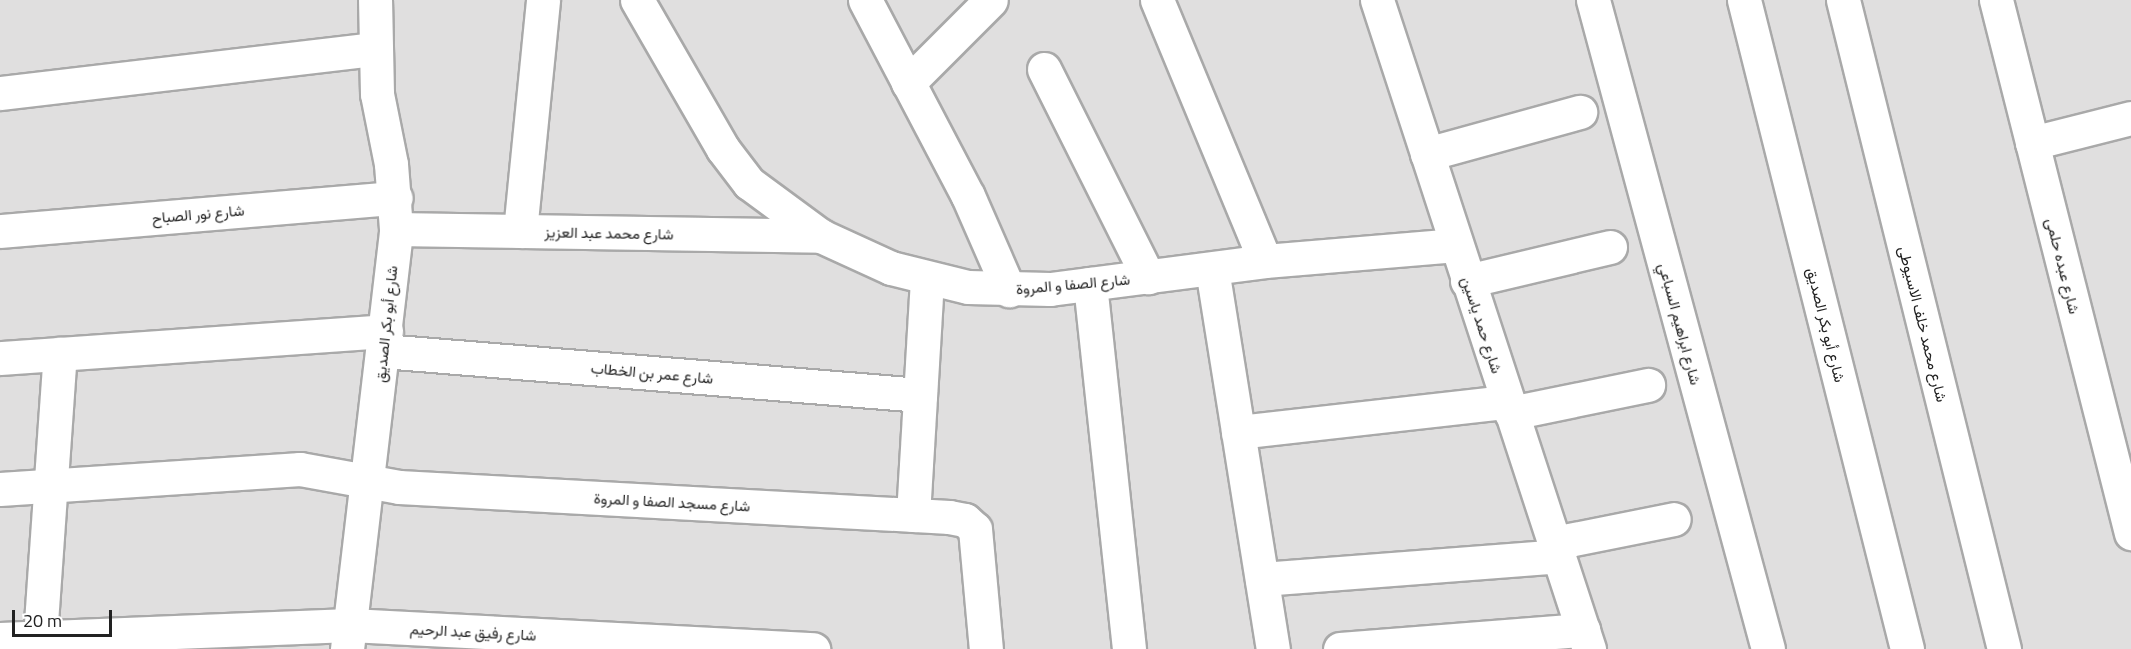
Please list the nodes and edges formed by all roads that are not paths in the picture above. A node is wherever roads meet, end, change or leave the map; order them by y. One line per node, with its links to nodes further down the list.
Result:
1 (375, 0): 12 (street, شارع أبو بكر الصديق)
2 (543, 0): 22 (street)
3 (637, 0): 23 (street, شارع الصفا و المروة)
4 (865, 0): 14 (street)
5 (991, 0): 14 (street)
6 (1157, 0): 26 (street)
7 (1377, 0): 19 (street, شارع حمد ياسين)
8 (1593, 0): 57 (street, شارع ابراهيم السباعي)
9 (1744, 0): 58 (street, شارع أبو بكر الصديق)
10 (1843, 0): 59 (street, شارع محمد خلف الاسيوطى)
11 (1996, 0): 18 (street, شارع عبده حلمى)
12 (375, 49): 15 (street); 20 (street, شارع أبو بكر الصديق)
13 (1044, 69): 28 (street)
14 (908, 83): 32 (street)
15 (0, 93)
16 (1580, 112): 19 (street)
17 (2131, 118): 18 (street)
18 (2032, 143): 45 (street, شارع عبده حلمى)
19 (1427, 154): 24 (street, شارع حمد ياسين)
20 (396, 213): 21 (street, شارع نور الصباح); 22 (street, شارع محمد عبد العزيز); 33 (street, شارع أبو بكر الصديق)
21 (0, 231)
22 (520, 231): 23 (street, شارع محمد عبد العزيز)
23 (821, 236): 29 (street, شارع الصفا و المروة)
24 (1456, 244): 26 (street, شارع الصفا و المروة); 30 (street, شارع حمد ياسين)
25 (1610, 247): 30 (street)
26 (1265, 261): 27 (street, شارع الصفا و المروة)
27 (1212, 269): 28 (street, شارع الصفا و المروة); 39 (street)
28 (1148, 277): 31 (street, شارع الصفا و المروة)
29 (927, 278): 32 (street, شارع الصفا و المروة); 37 (street)
30 (1467, 281): 38 (street, شارع حمد ياسين)
31 (1090, 284): 32 (street, شارع الصفا و المروة); 54 (street)
32 (1009, 290)
33 (385, 341): 34 (street, شارع عمر بن الخطاب); 37 (street, شارع عمر بن الخطاب); 40 (street, شارع أبو بكر الصديق)
34 (60, 354): 35 (street, شارع عمر بن الخطاب); 41 (street)
35 (0, 358)
36 (1648, 385): 38 (street)
37 (920, 395): 43 (street)
38 (1509, 407): 39 (street); 46 (street, شارع حمد ياسين)
39 (1238, 432): 47 (street)
40 (366, 483): 41 (street, شارع مسجد الصفا و المروة); 43 (street, شارع مسجد الصفا و المروة); 49 (street, شارع أبو بكر الصديق)
41 (51, 485): 42 (street, شارع مسجد الصفا و المروة); 48 (street)
42 (0, 489)
43 (913, 514): 53 (street, شارع مسجد الصفا و المروة)
44 (1674, 519): 46 (street)
45 (2131, 533)
46 (1556, 549): 47 (street); 51 (street, شارع حمد ياسين)
47 (1262, 579): 55 (street)
48 (40, 637): 49 (street, شارع رفيق عبد الرحيم); 50 (street, شارع رفيق عبد الرحيم)
49 (348, 637): 52 (street, شارع رفيق عبد الرحيم)
50 (0, 639)
51 (1586, 640): 56 (street)
52 (813, 649)
53 (986, 649)
54 (1129, 649)
55 (1273, 649)
56 (1340, 649)
57 (1768, 649)
58 (1907, 649)
59 (2004, 649)

